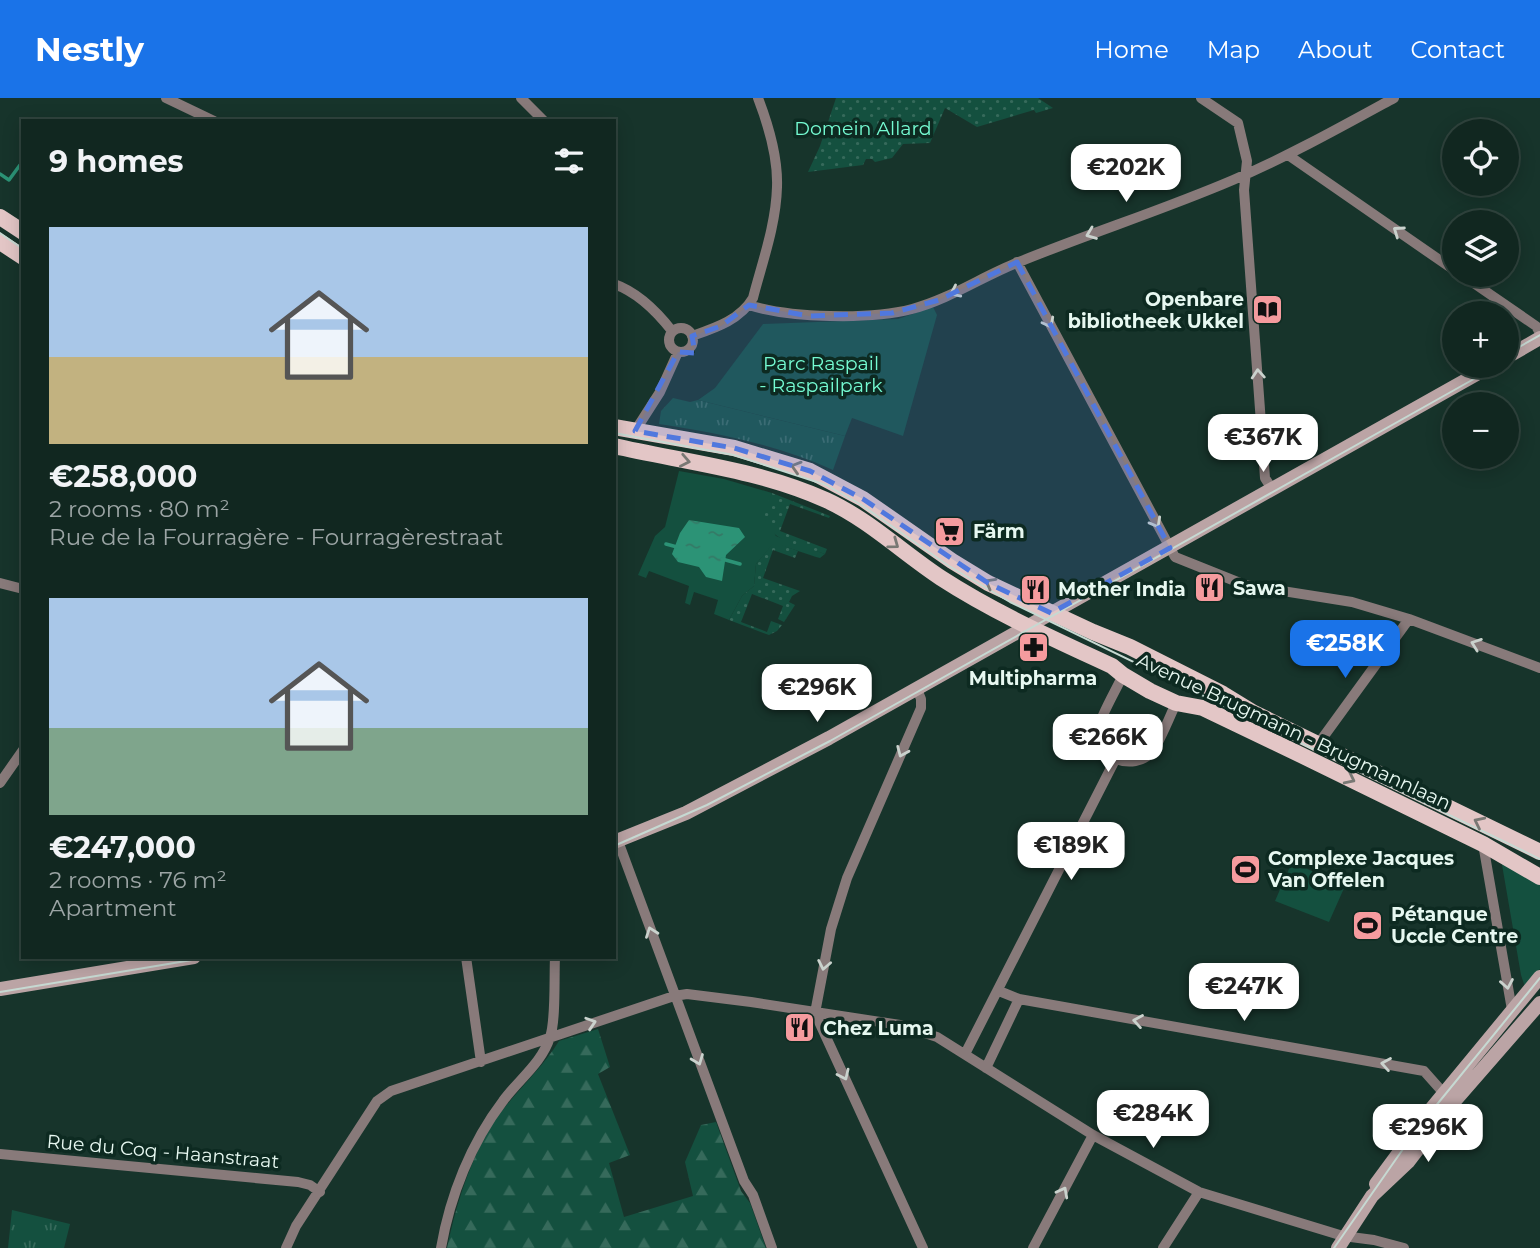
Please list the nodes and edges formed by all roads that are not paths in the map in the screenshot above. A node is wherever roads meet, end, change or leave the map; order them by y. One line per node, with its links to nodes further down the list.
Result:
1 (166, 98): 6 (street)
2 (521, 98): 7 (street)
3 (758, 98): 18 (street)
4 (1201, 98): 9 (street)
5 (1394, 98): 8 (street)
6 (211, 119)
7 (542, 119)
8 (1288, 155): 9 (street); 15 (street, one-way to 8)
9 (1246, 174): 14 (street, one-way to 14); 29 (street, one-way to 9)
10 (0, 217): 11 (main road)
11 (21, 231)
12 (0, 242): 13 (main road)
13 (21, 256)
14 (1017, 262): 18 (street, one-way to 18); 30 (street, one-way to 30)
15 (1442, 262)
16 (616, 284): 19 (street)
17 (1479, 287): 20 (street)
18 (749, 305): 21 (street)
19 (672, 331): 21 (street); 24 (street)
20 (1540, 333)
21 (692, 335): 24 (street)
22 (1540, 338): 23 (main road)
23 (1519, 350)
24 (678, 352): 27 (street)
25 (1470, 378): 29 (main road)
26 (616, 427): 27 (main road, Avenue Brugmann - Brugmannlaan)
27 (635, 431): 33 (main road, Avenue Brugmann - Brugmannlaan, one-way to 27)
28 (616, 446): 35 (main road, Avenue Brugmann - Brugmannlaan, one-way to 35)
29 (1272, 489): 30 (main road)
30 (1170, 548): 33 (main road); 34 (street)
31 (0, 583): 32 (street)
32 (21, 588)
33 (1051, 613): 35 (main road); 40 (main road, Avenue Brugmann - Brugmannlaan)
34 (1409, 619): 36 (street, one-way to 34); 40 (street)
35 (1029, 626): 37 (main road, Avenue Brugmann - Brugmannlaan); 38 (main road)
36 (1540, 668)
37 (1123, 675): 39 (main road, Avenue Brugmann - Brugmannlaan); 43 (street)
38 (917, 689): 45 (main road); 59 (street, one-way to 59)
39 (1176, 703): 42 (main road, Avenue Brugmann - Brugmannlaan); 43 (street)
40 (1318, 743): 42 (street); 47 (main road, Avenue Brugmann - Brugmannlaan, one-way to 40)
41 (21, 753): 44 (street)
42 (1309, 759): 46 (main road, Avenue Brugmann - Brugmannlaan, one-way to 46)
43 (1115, 760): 54 (street)
44 (0, 783)
45 (616, 842): 55 (street, one-way to 45)
46 (1483, 844): 48 (main road, Avenue Brugmann - Brugmannlaan); 58 (street, one-way to 58)
47 (1540, 852)
48 (1540, 877)
49 (182, 959): 53 (main road)
50 (466, 959): 62 (street)
51 (555, 959): 60 (street)
52 (1540, 977): 58 (main road)
53 (0, 989)
54 (999, 990): 56 (street); 61 (street)
55 (674, 996): 59 (street); 60 (street, one-way to 55); 72 (street, one-way to 72)
56 (1019, 999): 63 (street); 64 (street, one-way to 56)
57 (1540, 1003): 64 (main road)
58 (1512, 1010): 64 (main road)
59 (815, 1013): 61 (street); 73 (street, one-way to 73)
60 (551, 1036): 62 (street); 71 (street)
61 (965, 1054): 63 (street)
62 (481, 1062): 67 (street)
63 (986, 1068): 65 (street)
64 (1448, 1098): 69 (main road)
65 (1093, 1135): 68 (street); 74 (street, one-way to 65)
66 (0, 1154): 67 (street, Rue du Coq - Haanstraat)
67 (320, 1192): 70 (street)
68 (1199, 1192): 69 (street); 75 (street)
69 (1342, 1242): 76 (street)
70 (286, 1248)
71 (441, 1248)
72 (772, 1248)
73 (923, 1248)
74 (1033, 1248)
75 (1163, 1248)
76 (1404, 1248)

